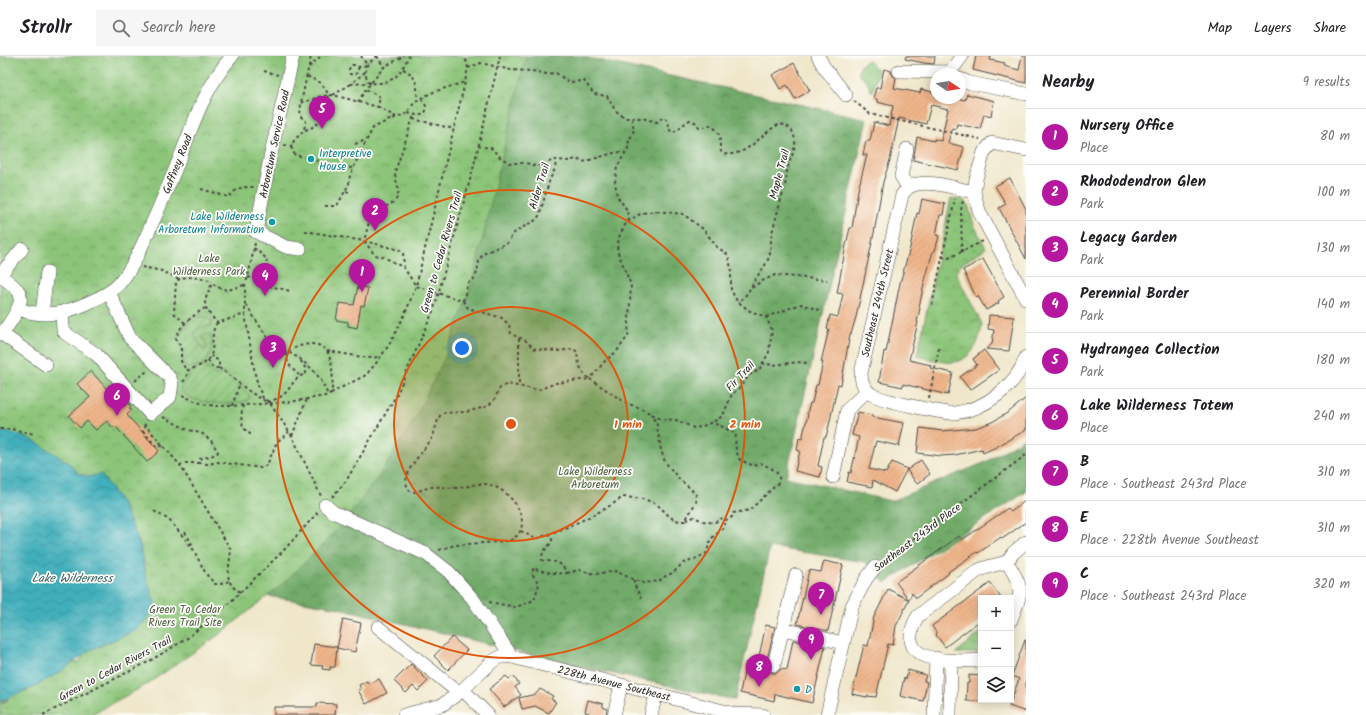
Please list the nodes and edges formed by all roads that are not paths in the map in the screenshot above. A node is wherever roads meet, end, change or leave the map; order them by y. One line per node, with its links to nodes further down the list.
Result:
1 (232, 56): 19 (street, Gaffney Road)
2 (293, 56): 16 (street, Arboretum Service Road)
3 (818, 56): 10 (street)
4 (962, 56): 5 (street)
5 (957, 68)
6 (899, 71): 7 (street)
7 (930, 73)
8 (966, 81): 9 (street)
9 (1026, 94)
10 (846, 95)
11 (907, 149): 13 (street)
12 (1026, 150): 14 (street)
13 (908, 188): 14 (street); 27 (street, Southeast 244th Street)
14 (966, 190): 20 (street)
15 (22, 249): 18 (street)
16 (300, 250)
17 (47, 272): 23 (street)
18 (0, 275): 21 (street)
19 (110, 292): 22 (street, Gaffney Road); 22 (street)
20 (1026, 299)
21 (18, 309): 23 (street, Gaffney Road); 24 (street)
22 (62, 313): 23 (street, Gaffney Road)
23 (42, 314)
24 (4, 321): 26 (street)
25 (1026, 356): 27 (street)
26 (46, 365)
27 (867, 391): 28 (street)
28 (833, 477)
29 (325, 504): 38 (street)
30 (1026, 542): 31 (street)
31 (1008, 562): 34 (street); 39 (street)
32 (875, 567): 37 (street, Southeast 243rd Place)
33 (796, 575): 36 (street)
34 (1014, 612)
35 (378, 627): 44 (street)
36 (783, 629): 37 (street); 42 (street)
37 (843, 643): 52 (street, Southeast 243rd Place)
38 (512, 657): 43 (street, 228th Avenue Southeast); 44 (street)
39 (936, 658): 41 (street); 53 (street)
40 (978, 660): 41 (street)
41 (951, 661): 54 (street)
42 (774, 665)
43 (621, 685): 45 (street, 228th Avenue Southeast); 49 (street)
44 (461, 692): 47 (street); 48 (street)
45 (656, 694): 46 (street, 228th Avenue Southeast); 50 (street)
46 (734, 714): 51 (street, 228th Avenue Southeast)
47 (404, 715)
48 (488, 715)
49 (614, 715)
50 (651, 715)
51 (763, 715)
52 (826, 715)
53 (934, 715)
54 (950, 715)

